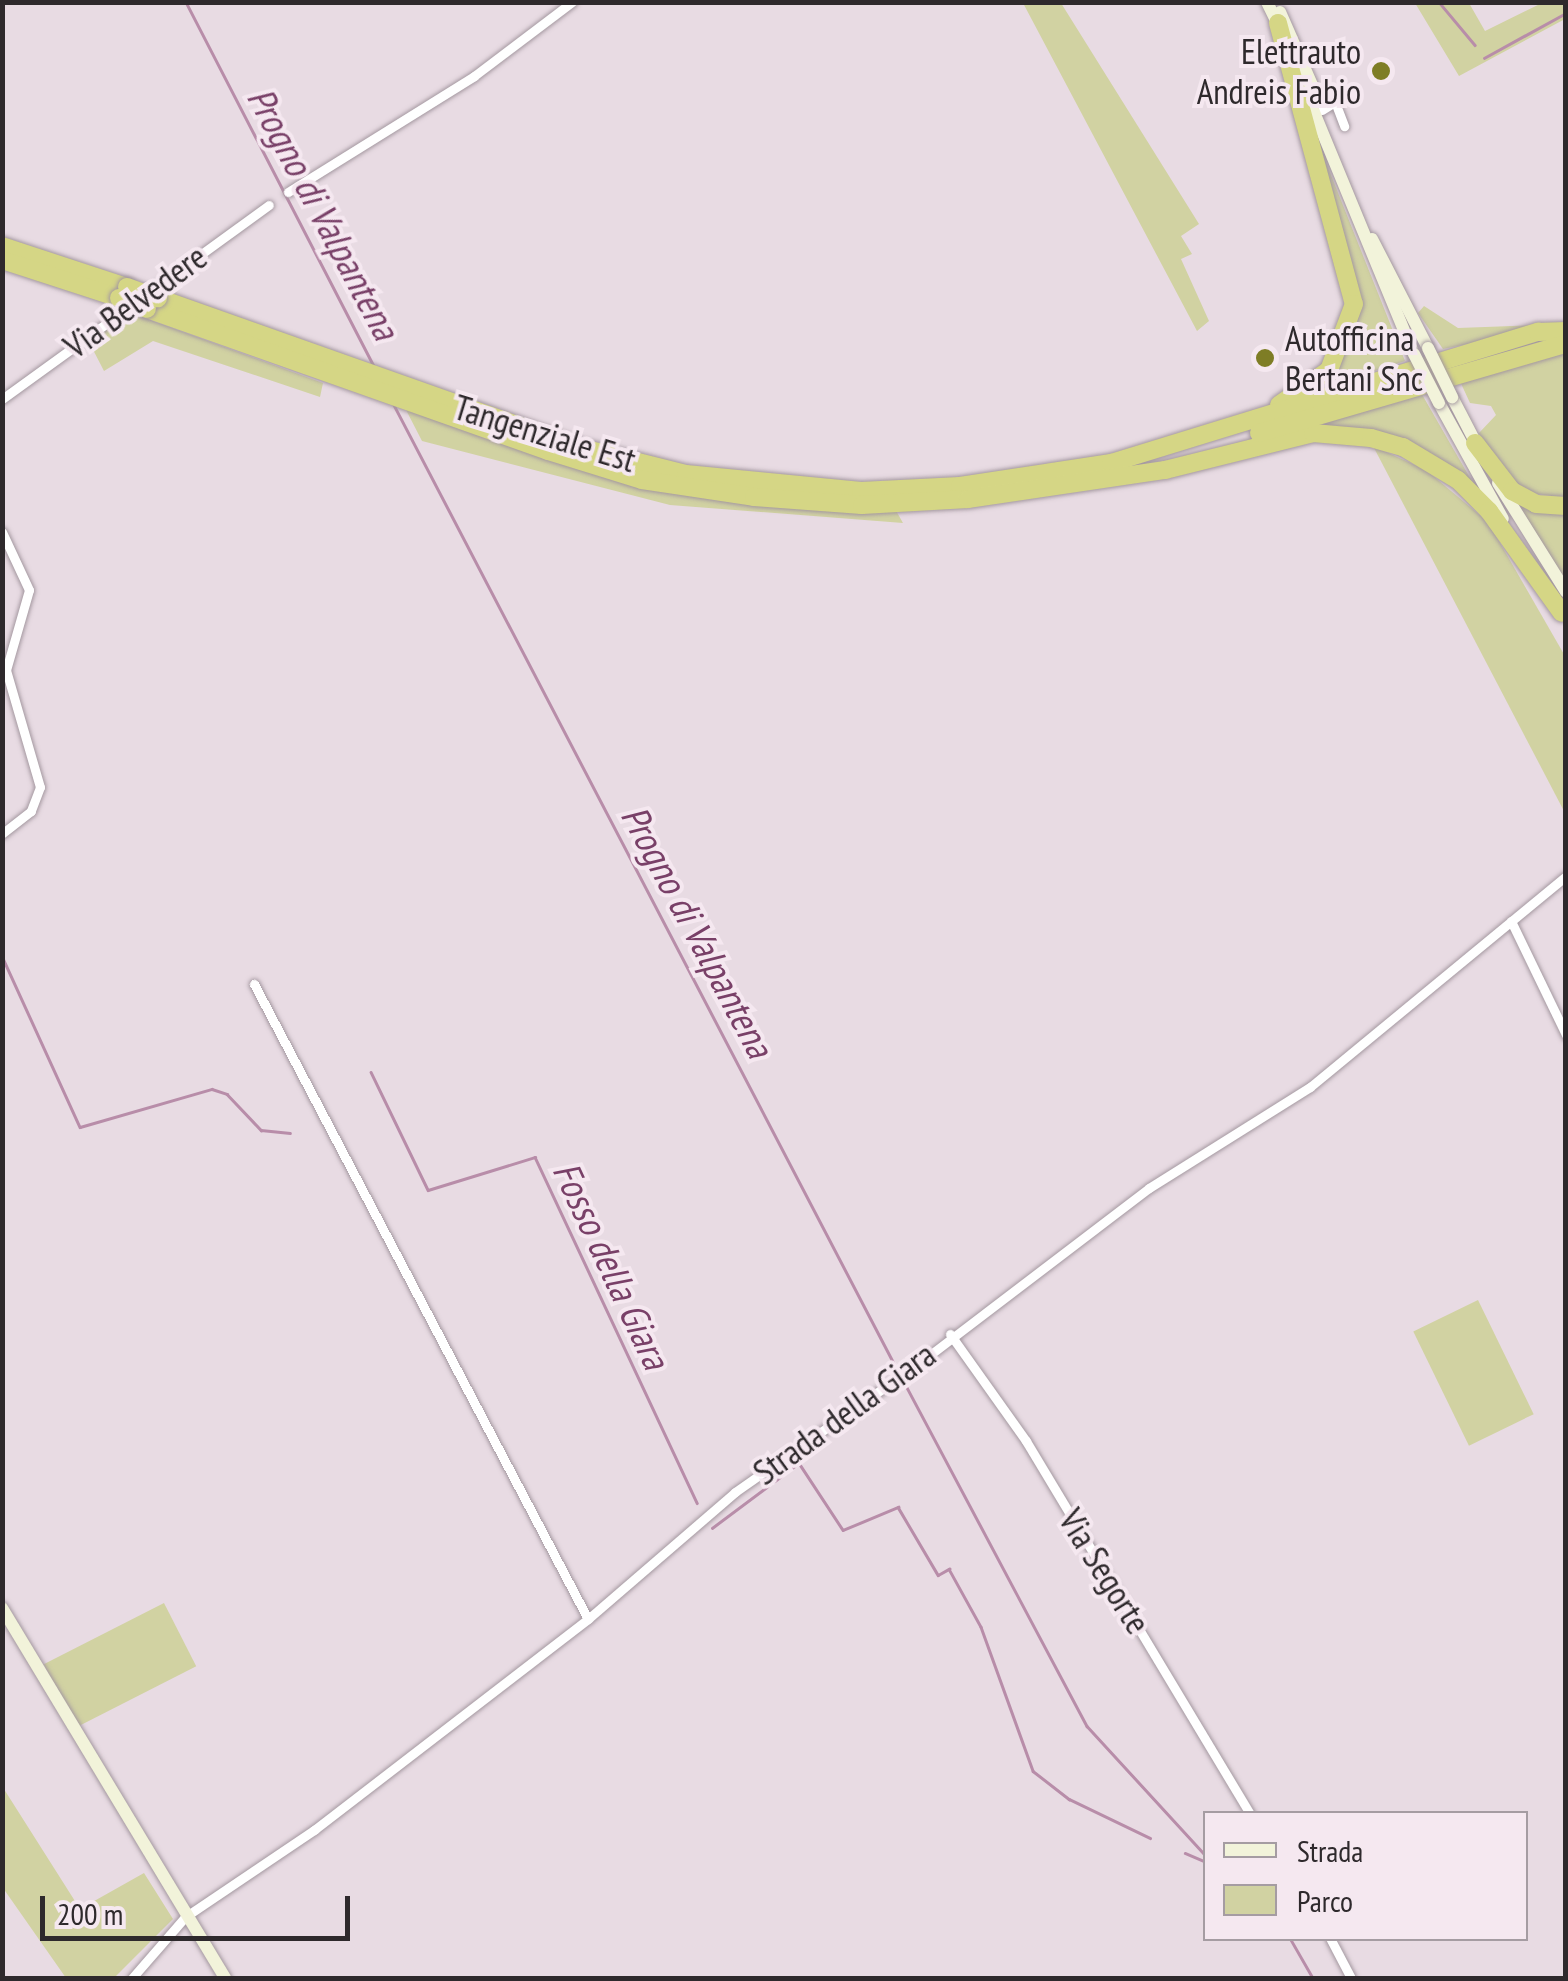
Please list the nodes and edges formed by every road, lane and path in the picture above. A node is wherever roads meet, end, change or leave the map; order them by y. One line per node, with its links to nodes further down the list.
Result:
1 (572, 2): 6 (street)
2 (1271, 2): 3 (main road); 4 (main road)
3 (1278, 23): 15 (main road, bridge); 17 (highway)
4 (1322, 110): 5 (street); 15 (main road, bridge)
5 (1344, 126)
6 (291, 190)
7 (269, 205): 14 (street, Via Belvedere)
8 (2, 246): 10 (highway, Tangenziale Est)
9 (2, 260): 10 (highway, Tangenziale Est)
10 (123, 293): 11 (highway, Tangenziale Est, bridge)
11 (153, 303): 17 (highway, Tangenziale Est); 18 (highway, Tangenziale Est)
12 (1566, 330): 17 (highway)
13 (1566, 344): 18 (highway)
14 (2, 399)
15 (1445, 400): 16 (main road); 22 (main road)
16 (1476, 443): 19 (highway); 21 (main road)
17 (1111, 463)
18 (1095, 483): 22 (highway)
19 (1566, 506)
20 (2, 532): 23 (street)
21 (1566, 592)
22 (1564, 615)
23 (2, 834)
24 (1566, 876): 25 (street, Strada della Giara)
25 (1512, 921): 27 (street); 28 (street, Strada della Giara)
26 (254, 984): 30 (street)
27 (1566, 1036)
28 (950, 1334): 30 (street, Strada della Giara); 31 (street, Via Segorte)
29 (2, 1608): 32 (main road)
30 (588, 1619): 32 (street, Strada della Giara)
31 (1248, 1811)
32 (185, 1917): 34 (street, Strada della Giara); 35 (main road)
33 (1332, 1941): 36 (street)
34 (132, 1978)
35 (225, 1978)
36 (1352, 1978)

